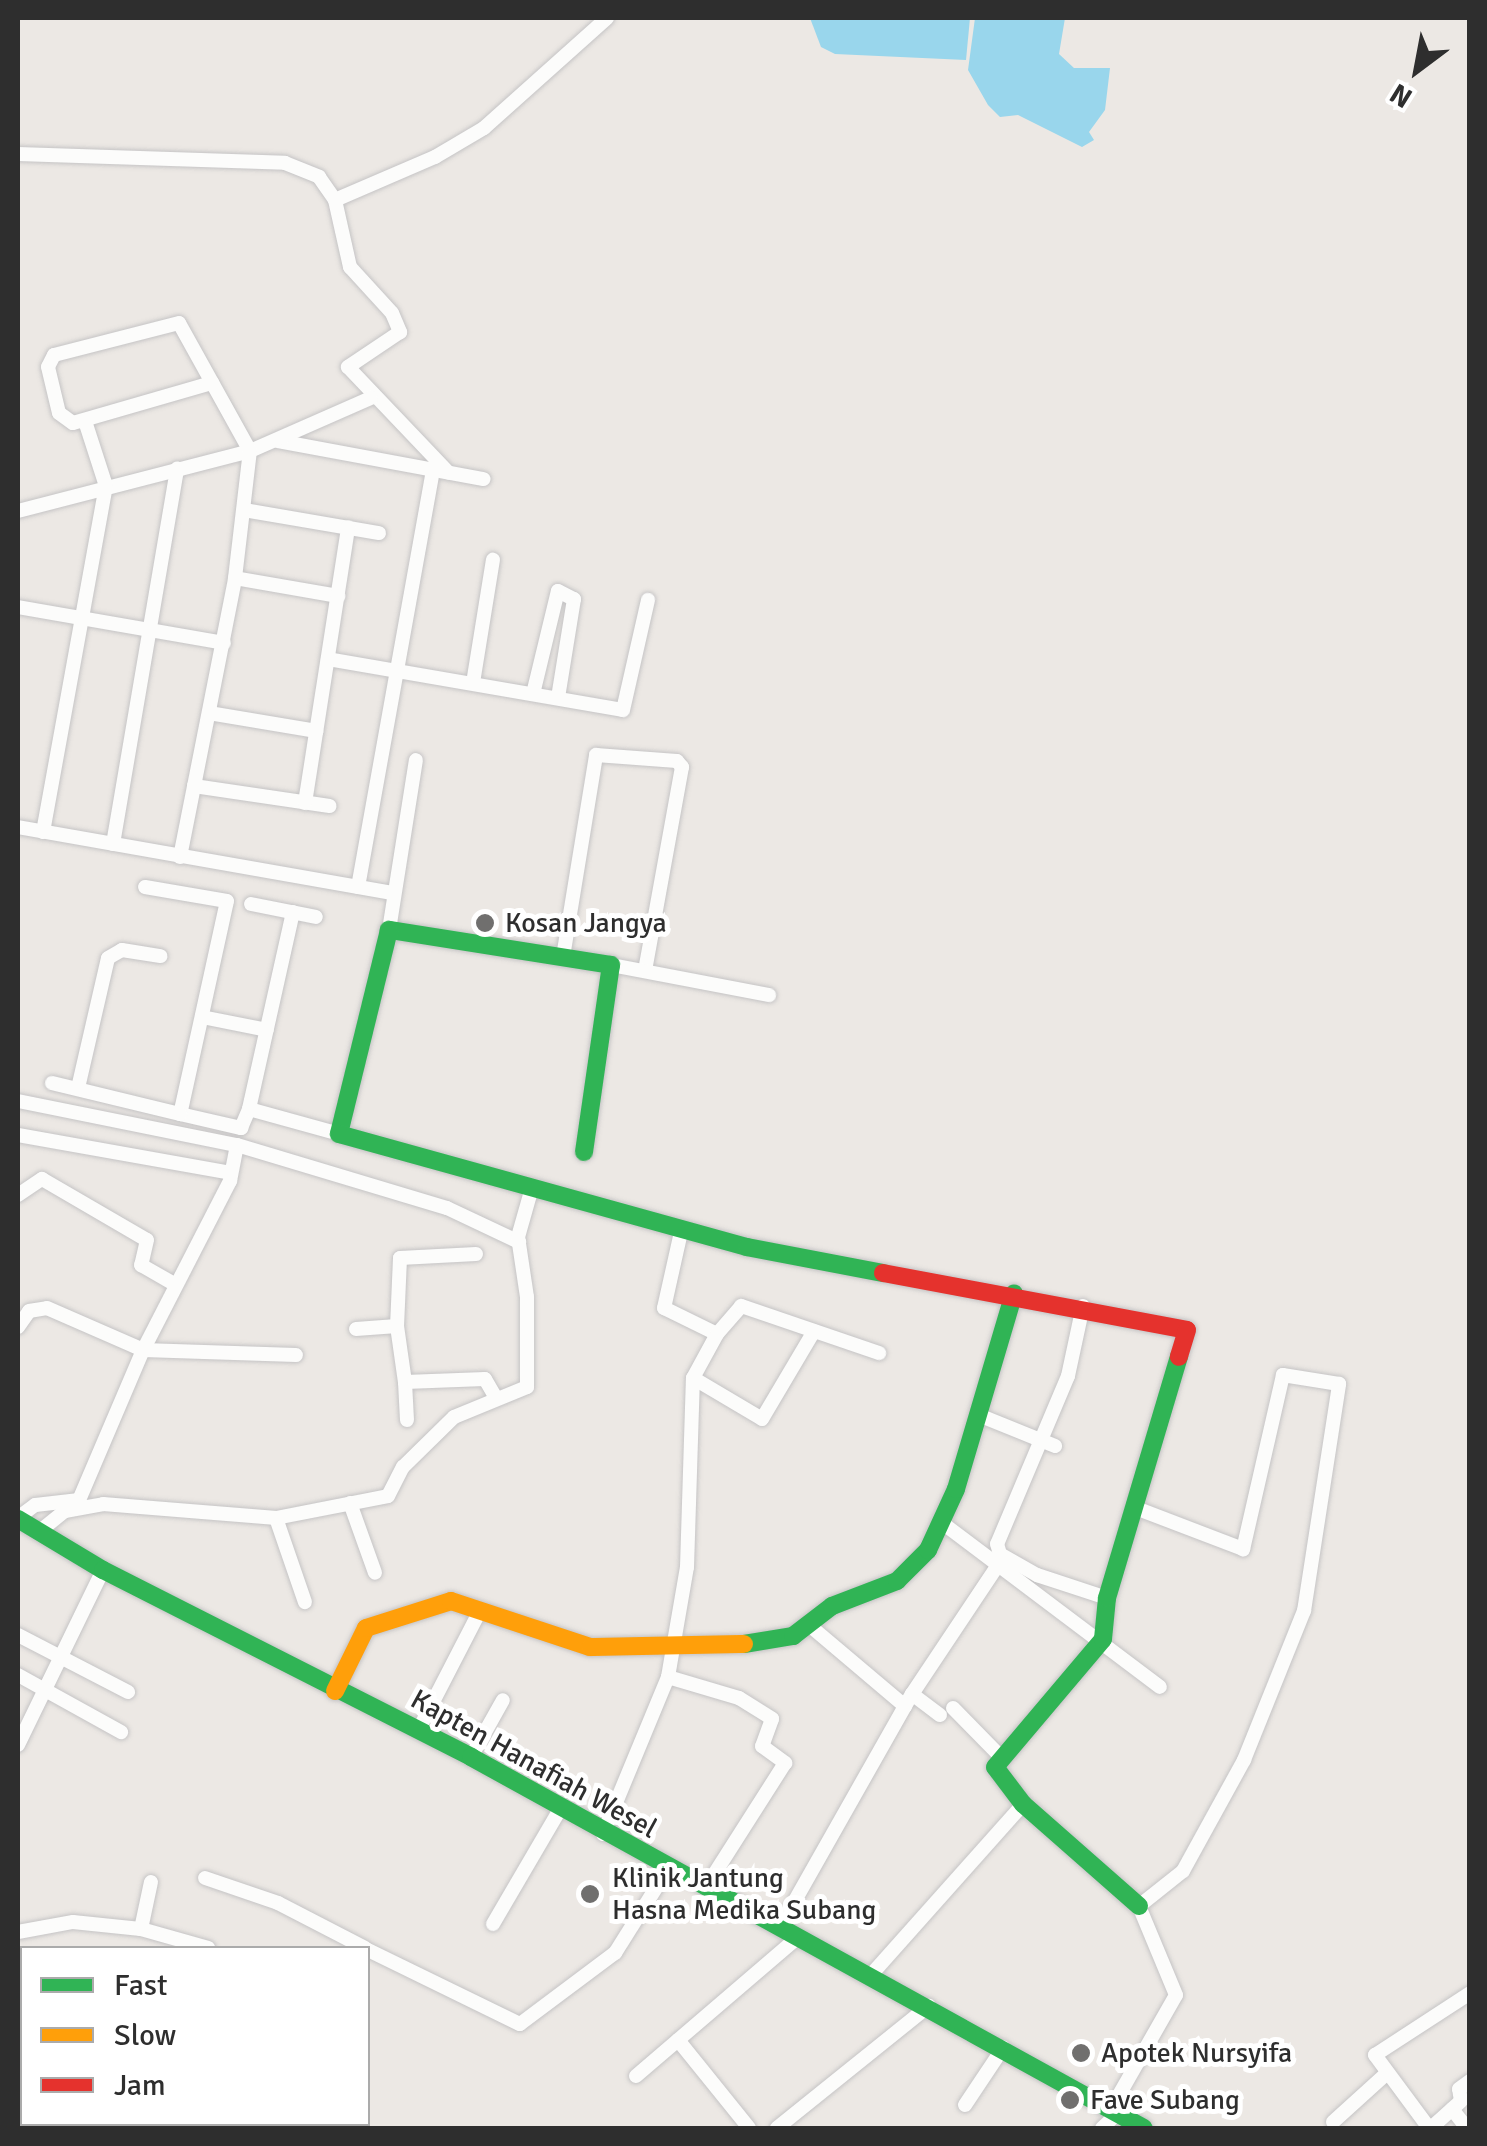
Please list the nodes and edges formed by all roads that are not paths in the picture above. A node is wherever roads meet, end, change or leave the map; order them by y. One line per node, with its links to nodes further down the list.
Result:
1 (607, 18): 3 (street)
2 (18, 154): 3 (street)
3 (336, 200): 5 (street)
4 (212, 383): 6 (street); 6 (street); 8 (street)
5 (371, 398): 7 (street); 11 (street)
6 (85, 422): 13 (street)
7 (278, 441): 8 (street); 10 (street)
8 (250, 451): 9 (street); 14 (street)
9 (177, 468): 13 (street); 24 (street)
10 (433, 469): 11 (street); 27 (street)
11 (449, 472): 12 (street)
12 (484, 479)
13 (106, 486): 15 (street); 23 (street)
14 (244, 510): 16 (street); 19 (street)
15 (18, 512)
16 (348, 527): 17 (street); 20 (street)
17 (380, 533)
18 (493, 560): 28 (street)
19 (235, 578): 20 (street); 25 (street)
20 (338, 596): 26 (street)
21 (648, 600): 30 (street)
22 (18, 606): 23 (street)
23 (82, 617): 24 (street); 38 (street)
24 (150, 629): 25 (street); 39 (street)
25 (224, 644): 31 (street)
26 (328, 659): 27 (street); 32 (street)
27 (393, 671): 28 (street); 41 (street)
28 (473, 683): 29 (street)
29 (533, 694): 30 (street); 30 (street)
30 (558, 698)
31 (208, 712): 32 (street); 34 (street)
32 (317, 731): 35 (street)
33 (416, 760): 47 (street)
34 (194, 786): 35 (street); 40 (street)
35 (306, 803): 36 (street)
36 (330, 806)
37 (18, 827): 38 (street)
38 (43, 832): 39 (street)
39 (113, 844): 40 (street)
40 (180, 856): 41 (street)
41 (358, 886): 43 (street)
42 (145, 887): 53 (street)
43 (388, 892)
44 (251, 904): 45 (street)
45 (293, 912): 46 (street); 54 (street)
46 (316, 917)
47 (389, 930): 49 (street); 61 (street)
48 (161, 956): 56 (street)
49 (563, 958): 50 (street); 51 (street)
50 (611, 965): 51 (street); 63 (street)
51 (645, 970): 52 (street)
52 (769, 995)
53 (202, 1017): 54 (street); 59 (street)
54 (268, 1030): 58 (street)
55 (52, 1084): 56 (street)
56 (78, 1088): 59 (street)
57 (18, 1101): 62 (street)
58 (248, 1110): 59 (street); 61 (street)
59 (180, 1114)
60 (18, 1134): 64 (street)
61 (339, 1134): 65 (street)
62 (237, 1145): 64 (street); 68 (street)
63 (584, 1152)
64 (232, 1173): 70 (street)
65 (531, 1191): 67 (street); 68 (street)
66 (18, 1195): 70 (street)
67 (681, 1232): 71 (street); 77 (street)
68 (519, 1242): 83 (street)
69 (476, 1254): 73 (street)
70 (176, 1285): 78 (street)
71 (1014, 1293): 72 (street); 84 (street)
72 (1083, 1306): 86 (street); 89 (street)
73 (397, 1326): 75 (street); 82 (street)
74 (18, 1327): 78 (street)
75 (356, 1329)
76 (814, 1331): 77 (street); 79 (street); 81 (street)
77 (717, 1334): 81 (street)
78 (142, 1350): 80 (street); 91 (street)
79 (879, 1353)
80 (296, 1355)
81 (692, 1378): 103 (street)
82 (405, 1382): 83 (street); 85 (street)
83 (496, 1398): 88 (street)
84 (981, 1416): 86 (street); 90 (street)
85 (407, 1420)
86 (1039, 1439): 87 (street); 97 (street)
87 (1055, 1446)
88 (350, 1503): 92 (street); 96 (street)
89 (1133, 1507): 97 (street); 125 (street)
90 (944, 1517): 94 (street); 100 (street)
91 (18, 1518): 93 (street, Kapten Hanafiah Wesel)
92 (276, 1518): 93 (street); 98 (street)
93 (40, 1532): 95 (street, Kapten Hanafiah Wesel)
94 (996, 1568): 102 (street); 112 (street)
95 (103, 1570): 104 (street); 109 (street, Kapten Hanafiah Wesel)
96 (376, 1573)
97 (1107, 1598): 102 (street)
98 (305, 1602)
99 (480, 1611): 103 (street); 109 (street); 113 (street)
100 (808, 1624): 103 (street); 112 (street)
101 (18, 1635): 104 (street)
102 (1103, 1639): 108 (street); 116 (street)
103 (675, 1646): 106 (street)
104 (58, 1658): 107 (street); 110 (street)
105 (18, 1675): 107 (street)
106 (668, 1676): 120 (street); 124 (street)
107 (44, 1688): 114 (street); 115 (street)
108 (1160, 1688)
109 (334, 1691): 113 (street, Kapten Hanafiah Wesel)
110 (128, 1692)
111 (503, 1700): 117 (street)
112 (909, 1700): 116 (street); 127 (street)
113 (419, 1729): 117 (street, Kapten Hanafiah Wesel)
114 (121, 1732)
115 (18, 1744)
116 (1000, 1756): 118 (street)
117 (471, 1757): 119 (street, Kapten Hanafiah Wesel)
118 (1023, 1804): 125 (street); 134 (street)
119 (559, 1811): 120 (street, Kapten Hanafiah Wesel); 126 (street)
120 (602, 1835): 121 (street, Kapten Hanafiah Wesel)
121 (668, 1869): 124 (street, Kapten Hanafiah Wesel); 133 (street)
122 (206, 1878): 132 (street)
123 (152, 1882): 128 (street)
124 (706, 1888): 127 (street, Kapten Hanafiah Wesel)
125 (1139, 1906): 144 (street)
126 (493, 1924)
127 (780, 1927): 130 (street, Kapten Hanafiah Wesel)
128 (140, 1929): 129 (street); 131 (street)
129 (18, 1932)
130 (798, 1937): 134 (street, Kapten Hanafiah Wesel); 137 (street)
131 (201, 1946)
132 (360, 1946)
133 (370, 1951)
134 (870, 1976): 136 (street, Kapten Hanafiah Wesel)
135 (1470, 1993): 139 (street)
136 (929, 2006): 138 (street, Kapten Hanafiah Wesel); 147 (street)
137 (678, 2040): 140 (street); 146 (street)
138 (1003, 2048): 142 (street); 144 (street, Kapten Hanafiah Wesel)
139 (1387, 2073): 145 (street); 150 (street)
140 (636, 2076)
141 (1470, 2080): 143 (street)
142 (966, 2105)
143 (1452, 2109): 150 (street); 151 (street)
144 (1114, 2111): 148 (street); 149 (street, Kapten Hanafiah Wesel)
145 (1333, 2122)
146 (749, 2128)
147 (777, 2128)
148 (1102, 2128)
149 (1144, 2128)
150 (1430, 2128)
151 (1467, 2128)

